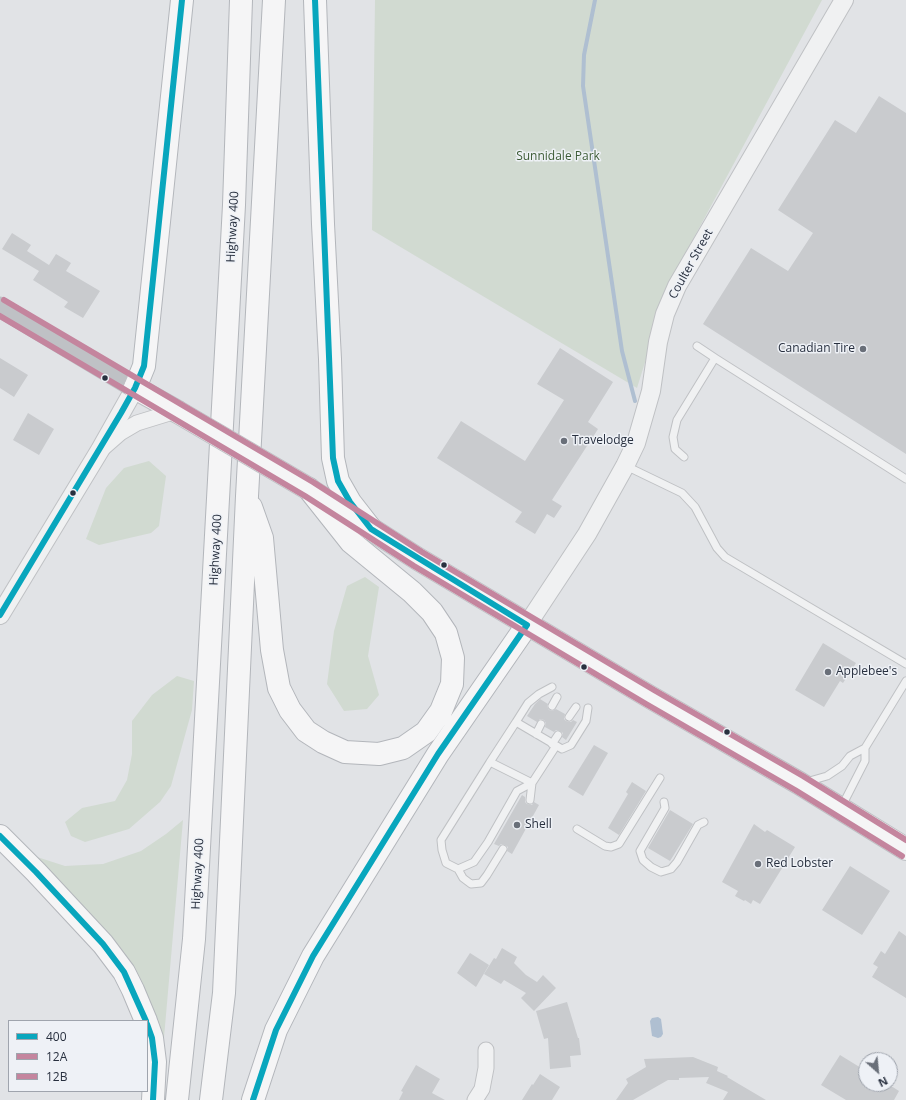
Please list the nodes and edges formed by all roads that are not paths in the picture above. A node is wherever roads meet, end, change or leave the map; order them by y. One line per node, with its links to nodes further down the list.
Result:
1 (182, 0): 9 (main road)
2 (241, 0): 51 (main road, Highway 400)
3 (274, 0): 16 (main road)
4 (315, 0): 17 (main road)
5 (844, 0): 13 (street, Coulter Street)
6 (0, 308): 9 (main road)
7 (697, 346): 8 (lane)
8 (715, 358): 12 (lane); 14 (lane)
9 (135, 388): 10 (main road); 11 (street)
10 (176, 411): 11 (street); 15 (main road, bridge)
11 (100, 450): 18 (street)
12 (684, 457)
13 (625, 466): 19 (street, Coulter Street); 20 (lane)
14 (906, 479)
15 (309, 489): 16 (main road); 17 (main road)
16 (248, 496): 52 (main road)
17 (371, 528): 19 (main road)
18 (0, 615)
19 (527, 625): 36 (main road); 53 (main road)
20 (906, 664)
21 (906, 681): 33 (lane)
22 (552, 686): 28 (lane)
23 (557, 697): 24 (lane)
24 (552, 706)
25 (576, 708): 27 (lane)
26 (588, 708): 32 (lane)
27 (569, 717)
28 (516, 722): 30 (lane); 34 (lane)
29 (541, 724): 30 (lane)
30 (536, 734): 32 (lane)
31 (558, 735): 32 (lane)
32 (554, 745): 37 (lane)
33 (865, 748): 36 (lane); 40 (lane)
34 (490, 762): 37 (lane); 46 (lane)
35 (660, 778): 42 (lane)
36 (799, 782): 40 (main road)
37 (532, 783): 38 (lane); 46 (lane)
38 (530, 800)
39 (664, 802): 41 (lane)
40 (841, 809): 45 (main road)
41 (704, 822)
42 (577, 829)
43 (0, 836): 47 (main road)
44 (503, 849): 46 (lane)
45 (906, 849)
46 (458, 868)
47 (146, 1020)
48 (148, 1025): 50 (main road)
49 (486, 1050): 54 (street)
50 (153, 1100)
51 (176, 1100)
52 (211, 1100)
53 (254, 1100)
54 (475, 1100)

